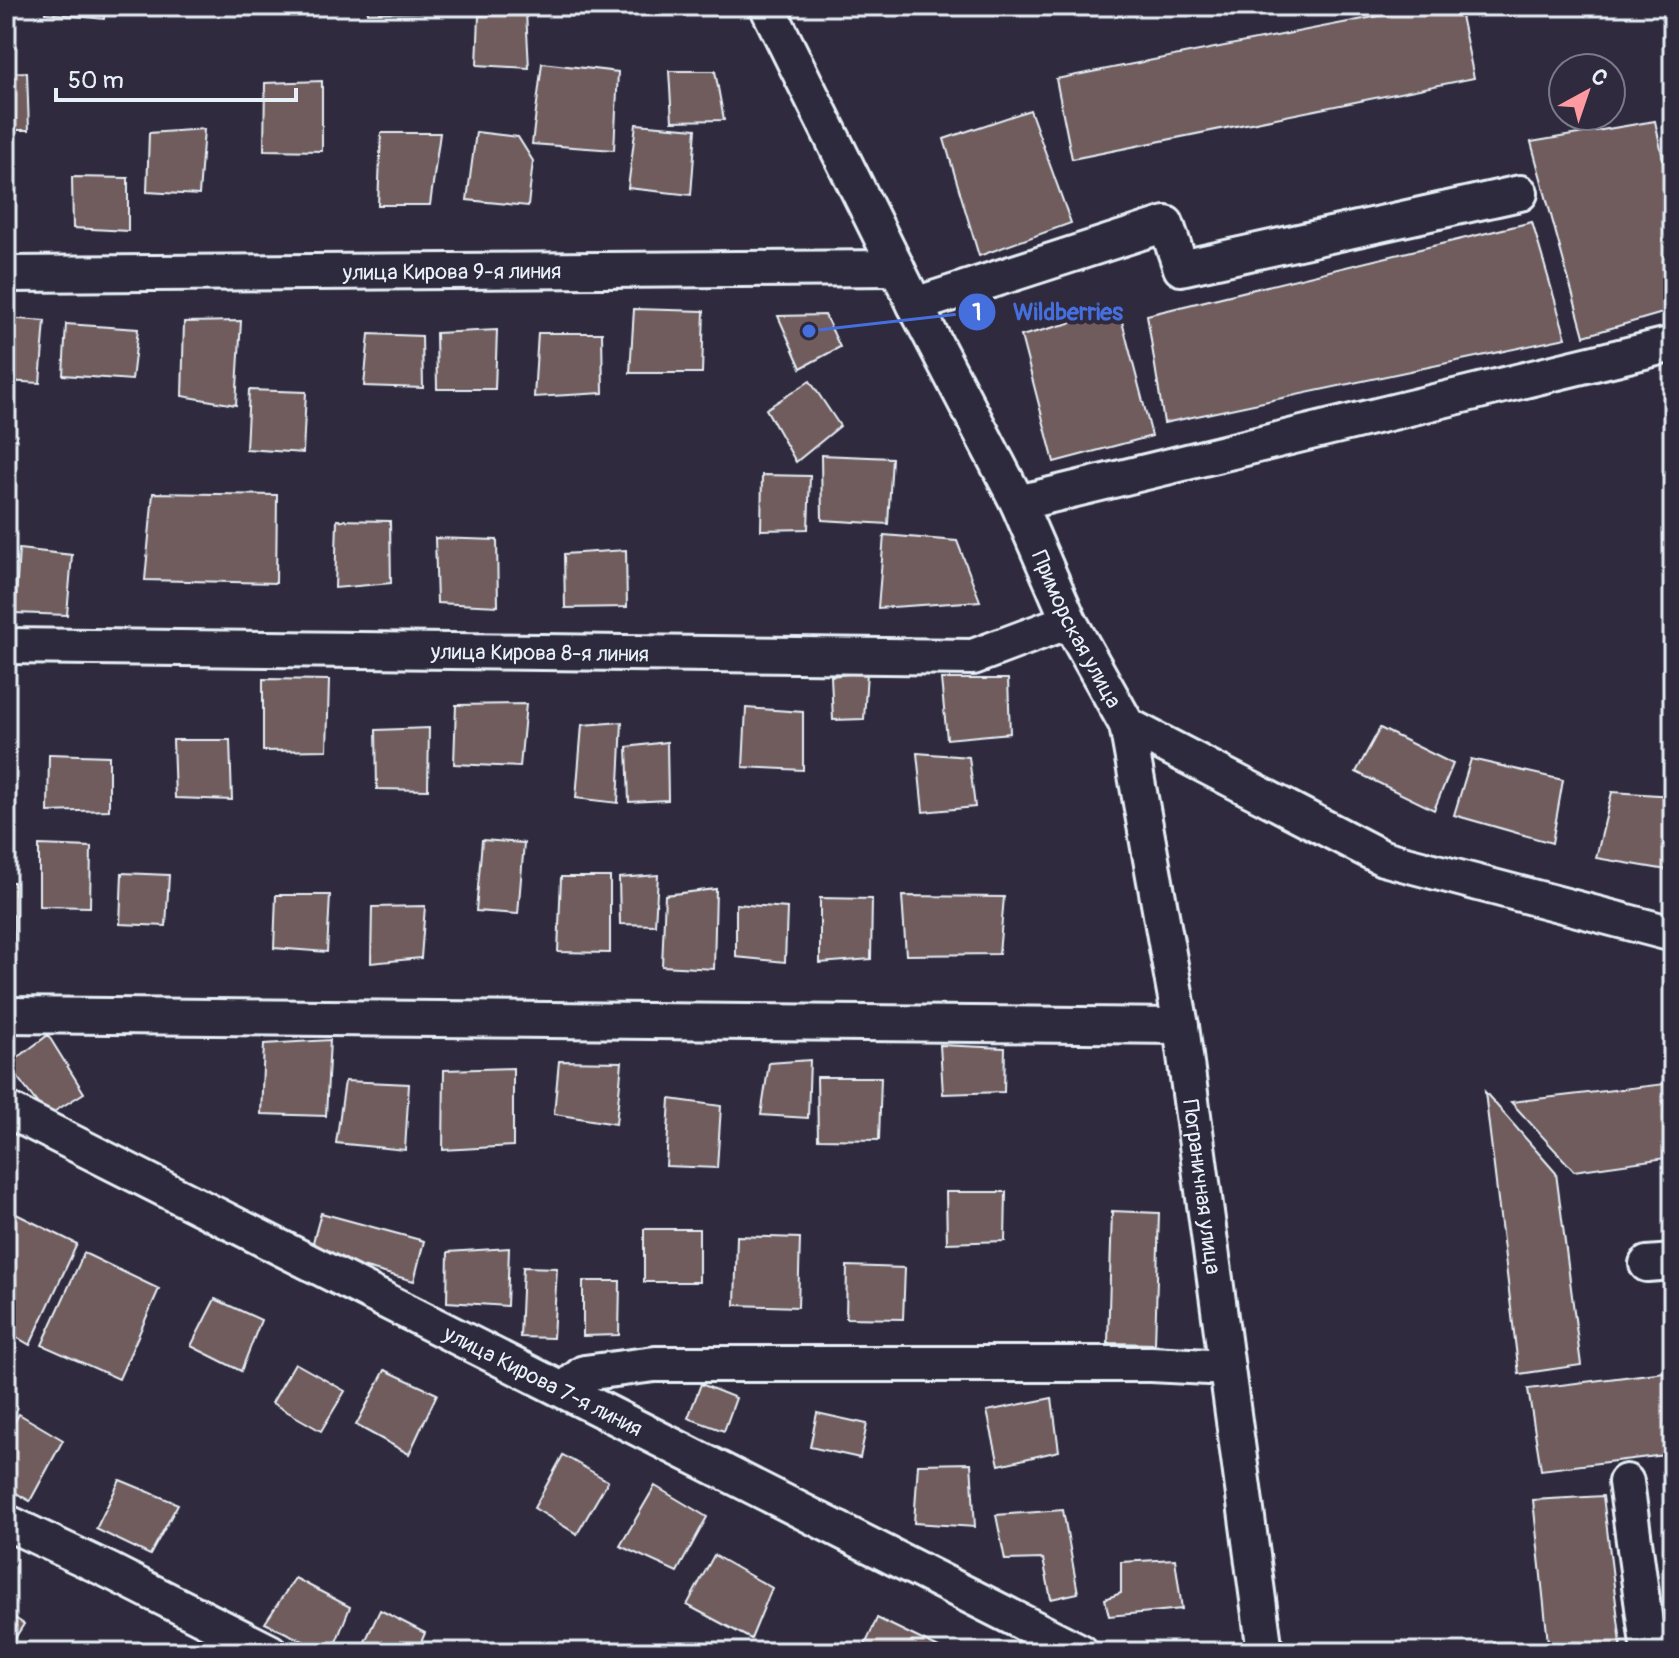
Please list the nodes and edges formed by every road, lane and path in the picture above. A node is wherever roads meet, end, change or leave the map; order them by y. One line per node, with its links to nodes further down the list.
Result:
1 (767, 6): 3 (street, Приморская улица)
2 (1520, 193): 5 (street)
3 (897, 268): 4 (street, улица Кирова 9-я линия); 5 (street, Приморская улица)
4 (6, 274)
5 (915, 305): 7 (street, Приморская улица)
6 (1673, 344): 7 (street)
7 (1018, 503): 8 (street, Приморская улица)
8 (1069, 621): 9 (street, улица Кирова 8-я линия); 10 (street, Приморская улица)
9 (6, 646)
10 (1127, 725): 11 (street, Приморская улица); 13 (street, Пограничная улица)
11 (1673, 934)
12 (6, 1015): 13 (street)
13 (1181, 1026): 15 (street, Пограничная улица)
14 (6, 1109): 16 (street, улица Кирова 7-я линия)
15 (1227, 1368): 16 (street); 22 (street, Пограничная улица)
16 (565, 1389): 21 (street, улица Кирова 7-я линия)
17 (1626, 1482): 19 (street)
18 (6, 1522): 20 (street)
19 (1659, 1613): 23 (street)
20 (270, 1652)
21 (1081, 1652)
22 (1265, 1652)
23 (1649, 1652)

